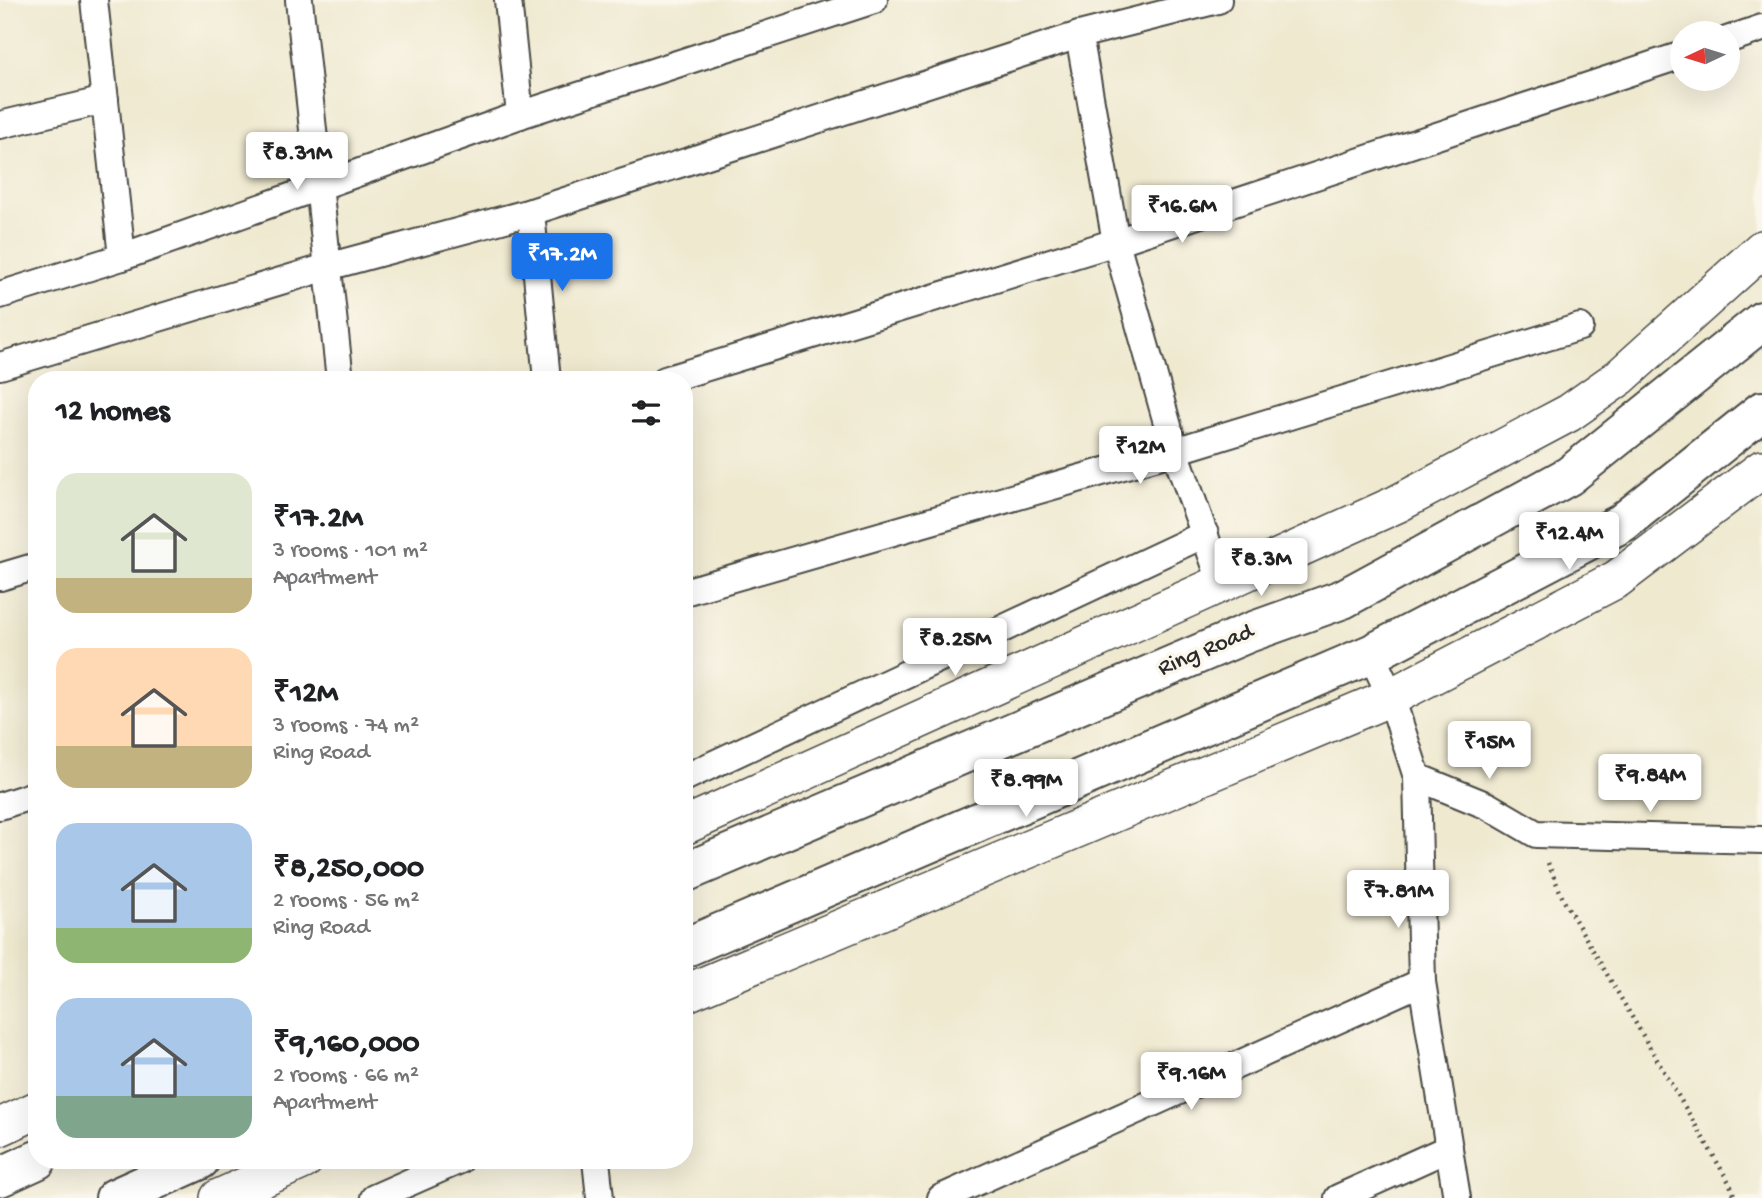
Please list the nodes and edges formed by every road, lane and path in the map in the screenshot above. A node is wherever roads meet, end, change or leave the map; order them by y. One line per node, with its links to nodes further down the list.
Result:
1 (94, 0): 10 (street)
2 (299, 0): 13 (street)
3 (508, 0): 11 (street)
4 (874, 0): 11 (street)
5 (1218, 0): 7 (street)
6 (1762, 28): 8 (street)
7 (1079, 35): 14 (street); 15 (street)
8 (1740, 36)
9 (1670, 59): 15 (street)
10 (105, 100): 12 (street); 17 (street)
11 (520, 115): 13 (street)
12 (0, 125)
13 (321, 187): 17 (street); 18 (street)
14 (531, 212): 18 (street); 24 (street)
15 (1116, 242): 25 (street); 27 (street)
16 (1762, 249): 32 (street)
17 (122, 257): 19 (street)
18 (327, 267): 22 (street); 23 (street)
19 (0, 295)
20 (1762, 321): 43 (highway, Ring Road)
21 (1580, 327): 27 (street)
22 (0, 366)
23 (339, 371)
24 (546, 371)
25 (693, 371)
26 (1762, 411): 34 (highway)
27 (1175, 451): 29 (street); 33 (street)
28 (1762, 468): 35 (street)
29 (1205, 534): 32 (street); 36 (street)
30 (28, 569): 31 (street)
31 (0, 577)
32 (1222, 584): 40 (street)
33 (693, 589)
34 (1371, 654): 35 (street); 44 (highway)
35 (1391, 697): 37 (street); 46 (street)
36 (693, 774)
37 (1418, 777): 41 (street); 45 (street)
38 (28, 797): 39 (street)
39 (0, 806)
40 (693, 822)
41 (1536, 834): 42 (street); 64 (path)
42 (1762, 840)
43 (693, 869)
44 (693, 943)
45 (1422, 982): 49 (street); 61 (street)
46 (693, 990)
47 (28, 1114): 48 (street)
48 (0, 1127)
49 (1449, 1148): 62 (street); 63 (street)
50 (28, 1164): 55 (highway)
51 (180, 1169): 57 (highway)
52 (284, 1169): 58 (street)
53 (451, 1169): 56 (street)
54 (597, 1169): 60 (street)
55 (0, 1177)
56 (436, 1185): 59 (street)
57 (114, 1198)
58 (219, 1198)
59 (374, 1198)
60 (600, 1198)
61 (941, 1198)
62 (1338, 1198)
63 (1457, 1198)
64 (1735, 1198)

